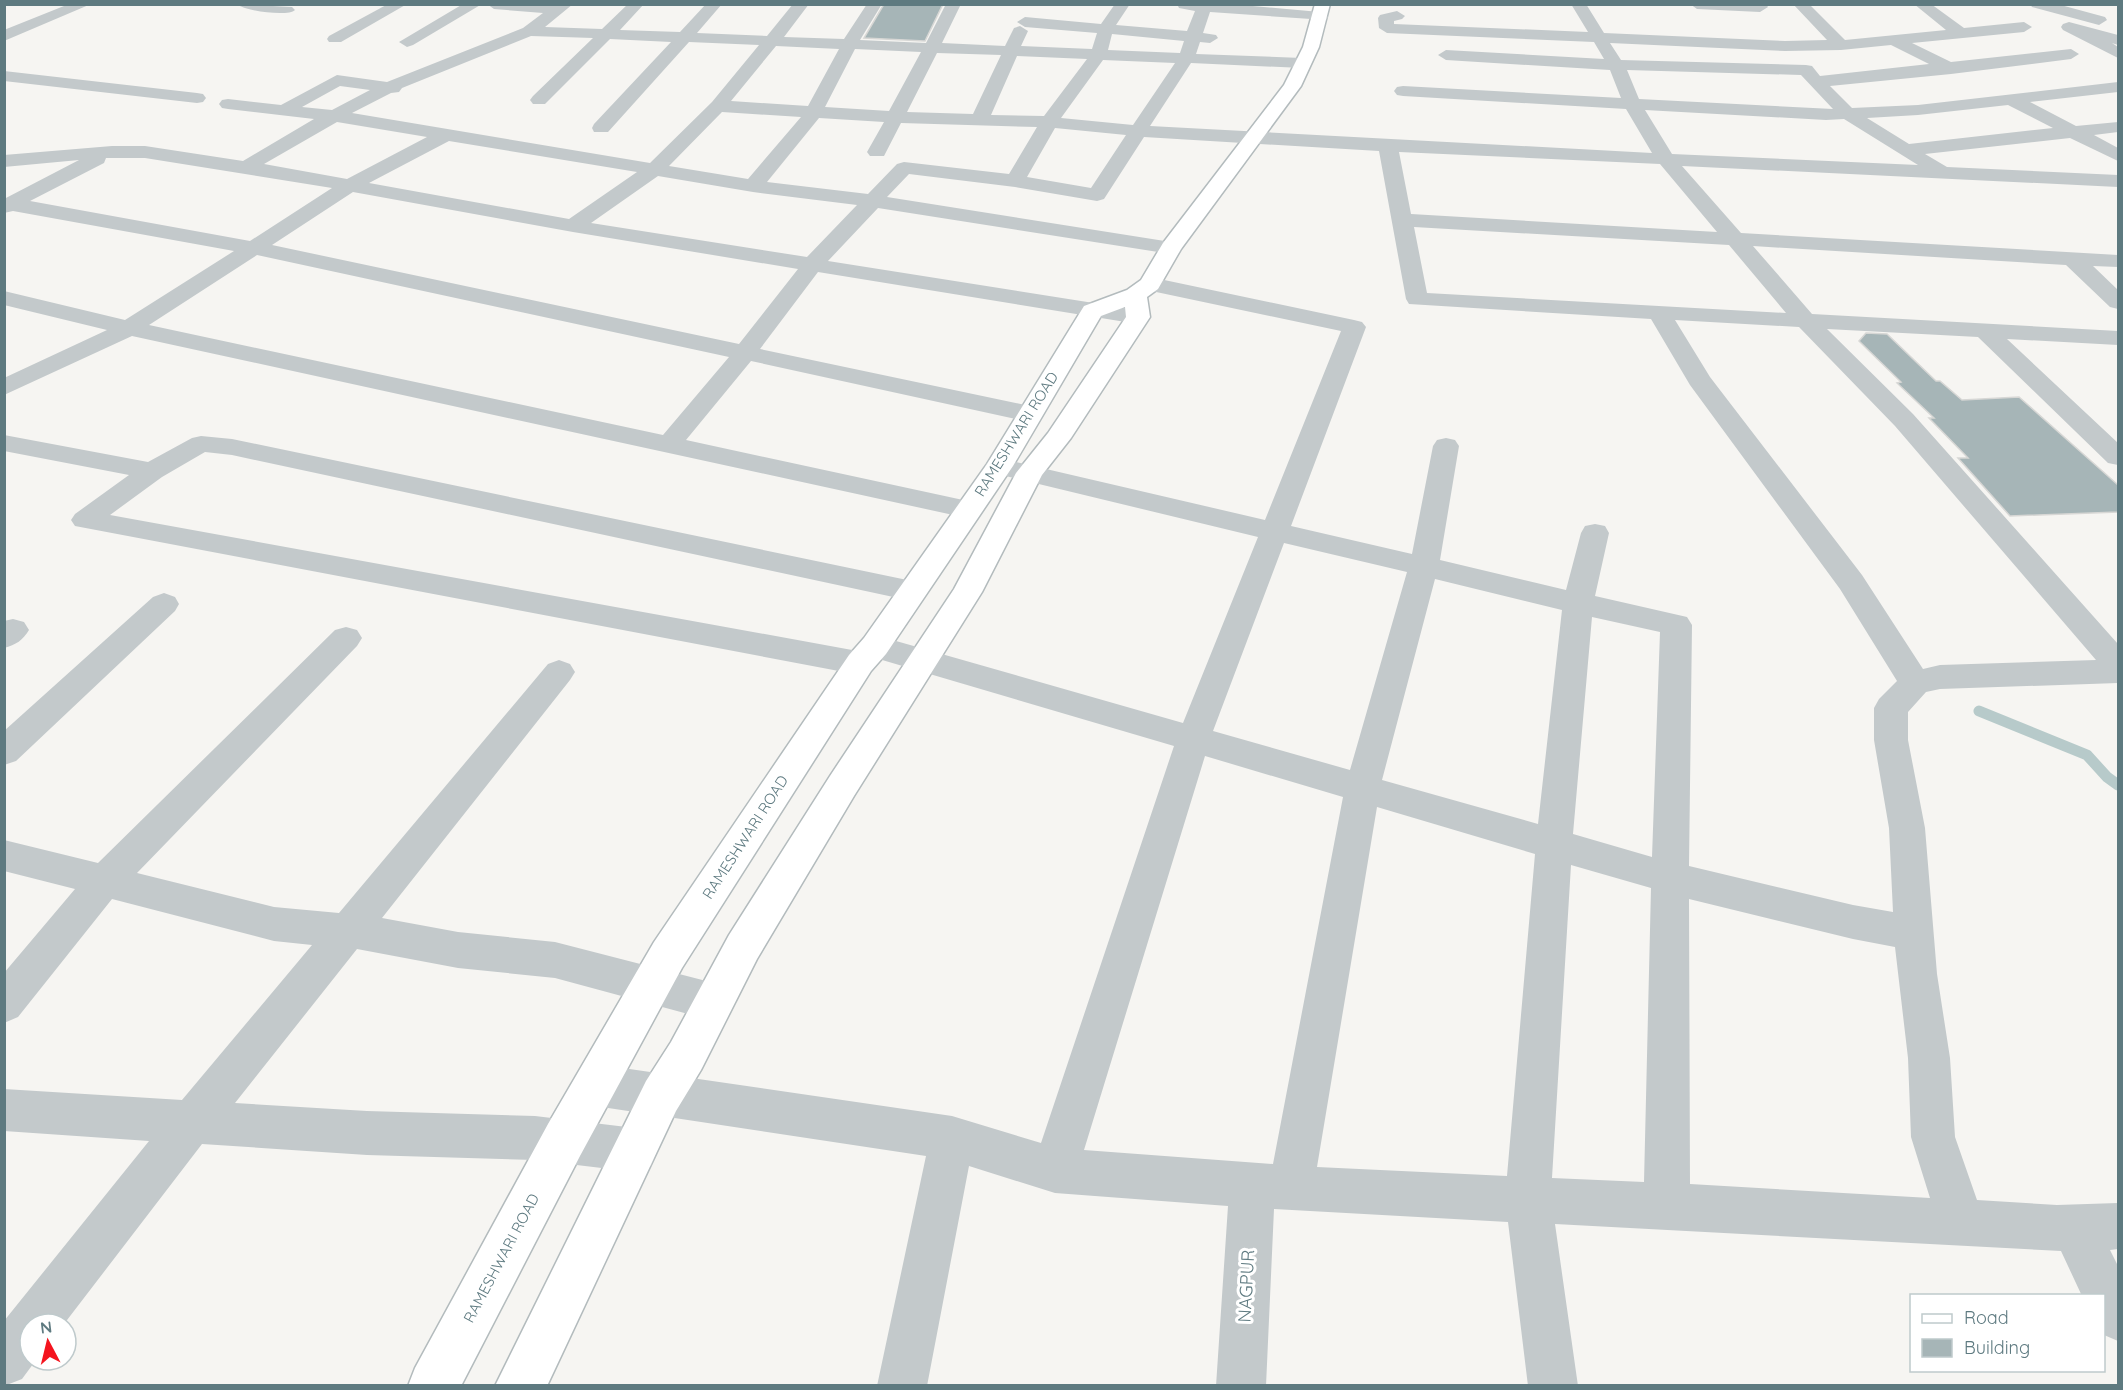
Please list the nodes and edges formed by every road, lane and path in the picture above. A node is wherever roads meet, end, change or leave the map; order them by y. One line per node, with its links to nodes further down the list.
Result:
1 (84, 4): 35 (street)
2 (244, 4): 22 (street)
3 (400, 4): 39 (street)
4 (475, 4): 45 (street)
5 (494, 4): 21 (street)
6 (637, 4): 33 (street)
7 (715, 4): 36 (street)
8 (802, 4): 41 (street)
9 (875, 4): 46 (street)
10 (954, 4): 48 (street)
11 (1031, 4): 27 (street)
12 (1123, 4): 30 (street)
13 (1182, 4): 20 (street)
14 (1697, 4): 15 (street)
15 (1758, 4)
16 (1800, 4): 47 (street)
17 (1921, 4): 32 (street)
18 (2032, 4): 29 (street)
19 (2037, 4): 28 (street)
20 (1205, 5): 24 (street); 37 (street)
21 (562, 7): 31 (street)
22 (286, 10)
23 (1996, 10): 34 (street)
24 (1322, 11): 50 (main road)
25 (1579, 14): 40 (street)
26 (1397, 16): 40 (street)
27 (1025, 22): 30 (street); 49 (street)
28 (2118, 25)
29 (2069, 27): 38 (street); 44 (street)
30 (1106, 28): 37 (street); 52 (street)
31 (529, 31): 33 (street); 63 (street)
32 (1960, 33): 34 (street); 43 (street)
33 (609, 34): 36 (street); 67 (street)
34 (2039, 34): 38 (street); 56 (street)
35 (4, 36)
36 (684, 36): 41 (street); 80 (street)
37 (1195, 36): 42 (street); 54 (street)
38 (2089, 37): 51 (street)
39 (334, 39)
40 (1601, 39): 47 (street); 55 (street)
41 (771, 40): 46 (street); 71 (street)
42 (1230, 40)
43 (1894, 40): 47 (street); 56 (street)
44 (2118, 40)
45 (407, 42)
46 (850, 43): 48 (street); 73 (street)
47 (1841, 45)
48 (932, 46): 49 (street); 76 (street)
49 (1011, 50): 52 (street); 77 (street)
50 (1304, 52): 54 (street); 84 (main road)
51 (2118, 53)
52 (1099, 54): 54 (street); 78 (street)
53 (1446, 55): 55 (street)
54 (1186, 58): 81 (street)
55 (1616, 65): 61 (street); 70 (street)
56 (1950, 68): 61 (street); 68 (street)
57 (2099, 71): 62 (street)
58 (4, 76): 66 (street)
59 (308, 76): 60 (street)
60 (337, 80): 63 (street); 72 (street)
61 (1816, 82): 74 (street)
62 (2118, 85): 68 (street)
63 (389, 87): 64 (street); 75 (street)
64 (427, 91)
65 (1403, 91): 70 (street)
66 (197, 98)
67 (540, 100)
68 (2011, 100): 74 (street); 82 (street)
69 (228, 104): 72 (street)
70 (1633, 105): 74 (street); 90 (street)
71 (718, 106): 73 (street); 93 (street)
72 (284, 110): 75 (street)
73 (814, 112): 76 (street); 98 (street)
74 (1848, 114): 86 (street)
75 (334, 116): 83 (street); 92 (street)
76 (895, 117): 77 (street); 88 (street)
77 (980, 119): 78 (street)
78 (1049, 122): 81 (street); 95 (street)
79 (2118, 127): 82 (street)
80 (601, 128)
81 (1138, 131): 84 (street); 95 (street)
82 (2074, 132): 86 (street); 89 (street)
83 (447, 134): 93 (street); 97 (street)
84 (1255, 139): 85 (street); 105 (main road)
85 (1388, 146): 90 (street); 101 (street)
86 (1905, 150): 94 (street)
87 (112, 152): 91 (street); 92 (street); 100 (street)
88 (877, 152)
89 (2118, 154)
90 (1665, 158): 94 (street); 103 (street)
91 (4, 160)
92 (246, 166): 97 (street)
93 (655, 169): 98 (street); 102 (street)
94 (1941, 172): 96 (street)
95 (1015, 181): 99 (street)
96 (2118, 182)
97 (349, 186): 102 (street); 104 (street)
98 (753, 186): 99 (street)
99 (873, 201): 105 (street); 108 (street)
100 (7, 205): 104 (street)
101 (1402, 220): 103 (street); 113 (street)
102 (573, 226): 108 (street)
103 (1734, 239): 106 (street); 114 (street)
104 (255, 248): 115 (street); 118 (street)
105 (1171, 248): 109 (main road)
106 (2072, 258): 107 (street); 110 (street)
107 (2118, 261)
108 (813, 264): 112 (street); 118 (street)
109 (1141, 299): 112 (street); 125 (main road); 128 (street)
110 (2118, 302)
111 (9, 303): 115 (street)
112 (1092, 311): 120 (main road, RAMESHWARI ROAD)
113 (1658, 312): 114 (street); 140 (street)
114 (1804, 320): 116 (street); 137 (street)
115 (129, 328): 119 (street); 122 (street)
116 (1983, 330): 117 (street); 124 (street)
117 (2118, 338)
118 (743, 353): 120 (street); 122 (street)
119 (4, 388)
120 (1030, 414): 125 (main road, RAMESHWARI ROAD)
121 (4, 443): 126 (street)
122 (669, 444): 127 (street)
123 (1446, 446): 130 (street, NAGPUR)
124 (2118, 457)
125 (1015, 470): 127 (main road, RAMESHWARI ROAD); 128 (street); 136 (main road)
126 (152, 471): 131 (street); 135 (street)
127 (968, 509): 131 (main road, RAMESHWARI ROAD)
128 (1272, 531): 130 (street); 141 (street)
129 (1595, 533): 132 (street)
130 (1424, 566): 132 (street); 143 (street, NAGPUR)
131 (912, 591): 135 (main road, RAMESHWARI ROAD)
132 (1578, 603): 144 (street); 146 (street)
133 (164, 604): 142 (street)
134 (346, 638): 147 (street)
135 (867, 654): 136 (street); 150 (main road, RAMESHWARI ROAD)
136 (923, 660): 141 (street); 151 (main road)
137 (2118, 664)
138 (2118, 671): 140 (street)
139 (559, 672): 148 (street)
140 (1915, 682): 149 (street)
141 (1193, 740): 143 (street); 160 (street)
142 (4, 752)
143 (1362, 789): 144 (street); 161 (street, NAGPUR)
144 (1554, 844): 146 (street); 162 (street)
145 (4, 855): 147 (street)
146 (1670, 878): 149 (street); 163 (street)
147 (105, 880): 148 (street); 152 (street)
148 (346, 931): 150 (street); 156 (street)
149 (1914, 933): 164 (street)
150 (651, 985): 151 (street); 153 (main road, RAMESHWARI ROAD)
151 (714, 1002): 154 (main road)
152 (4, 1004)
153 (595, 1084): 154 (street); 158 (main road, RAMESHWARI ROAD)
154 (661, 1096): 157 (street); 159 (main road)
155 (4, 1110): 156 (street)
156 (192, 1122): 158 (street); 166 (street)
157 (952, 1138): 160 (street); 172 (street)
158 (564, 1140): 159 (street); 170 (main road, RAMESHWARI ROAD)
159 (635, 1150): 171 (main road)
160 (1055, 1170): 161 (street)
161 (1272, 1187): 162 (street); 173 (street, NAGPUR)
162 (1528, 1199): 163 (street); 174 (street)
163 (1667, 1206): 164 (street)
164 (1961, 1222): 165 (street)
165 (2096, 1227): 167 (street)
166 (42, 1312)
167 (2118, 1317)
168 (18, 1343): 169 (street)
169 (4, 1360)
170 (433, 1386)
171 (520, 1386)
172 (902, 1386)
173 (1241, 1386)
174 (1553, 1386)

